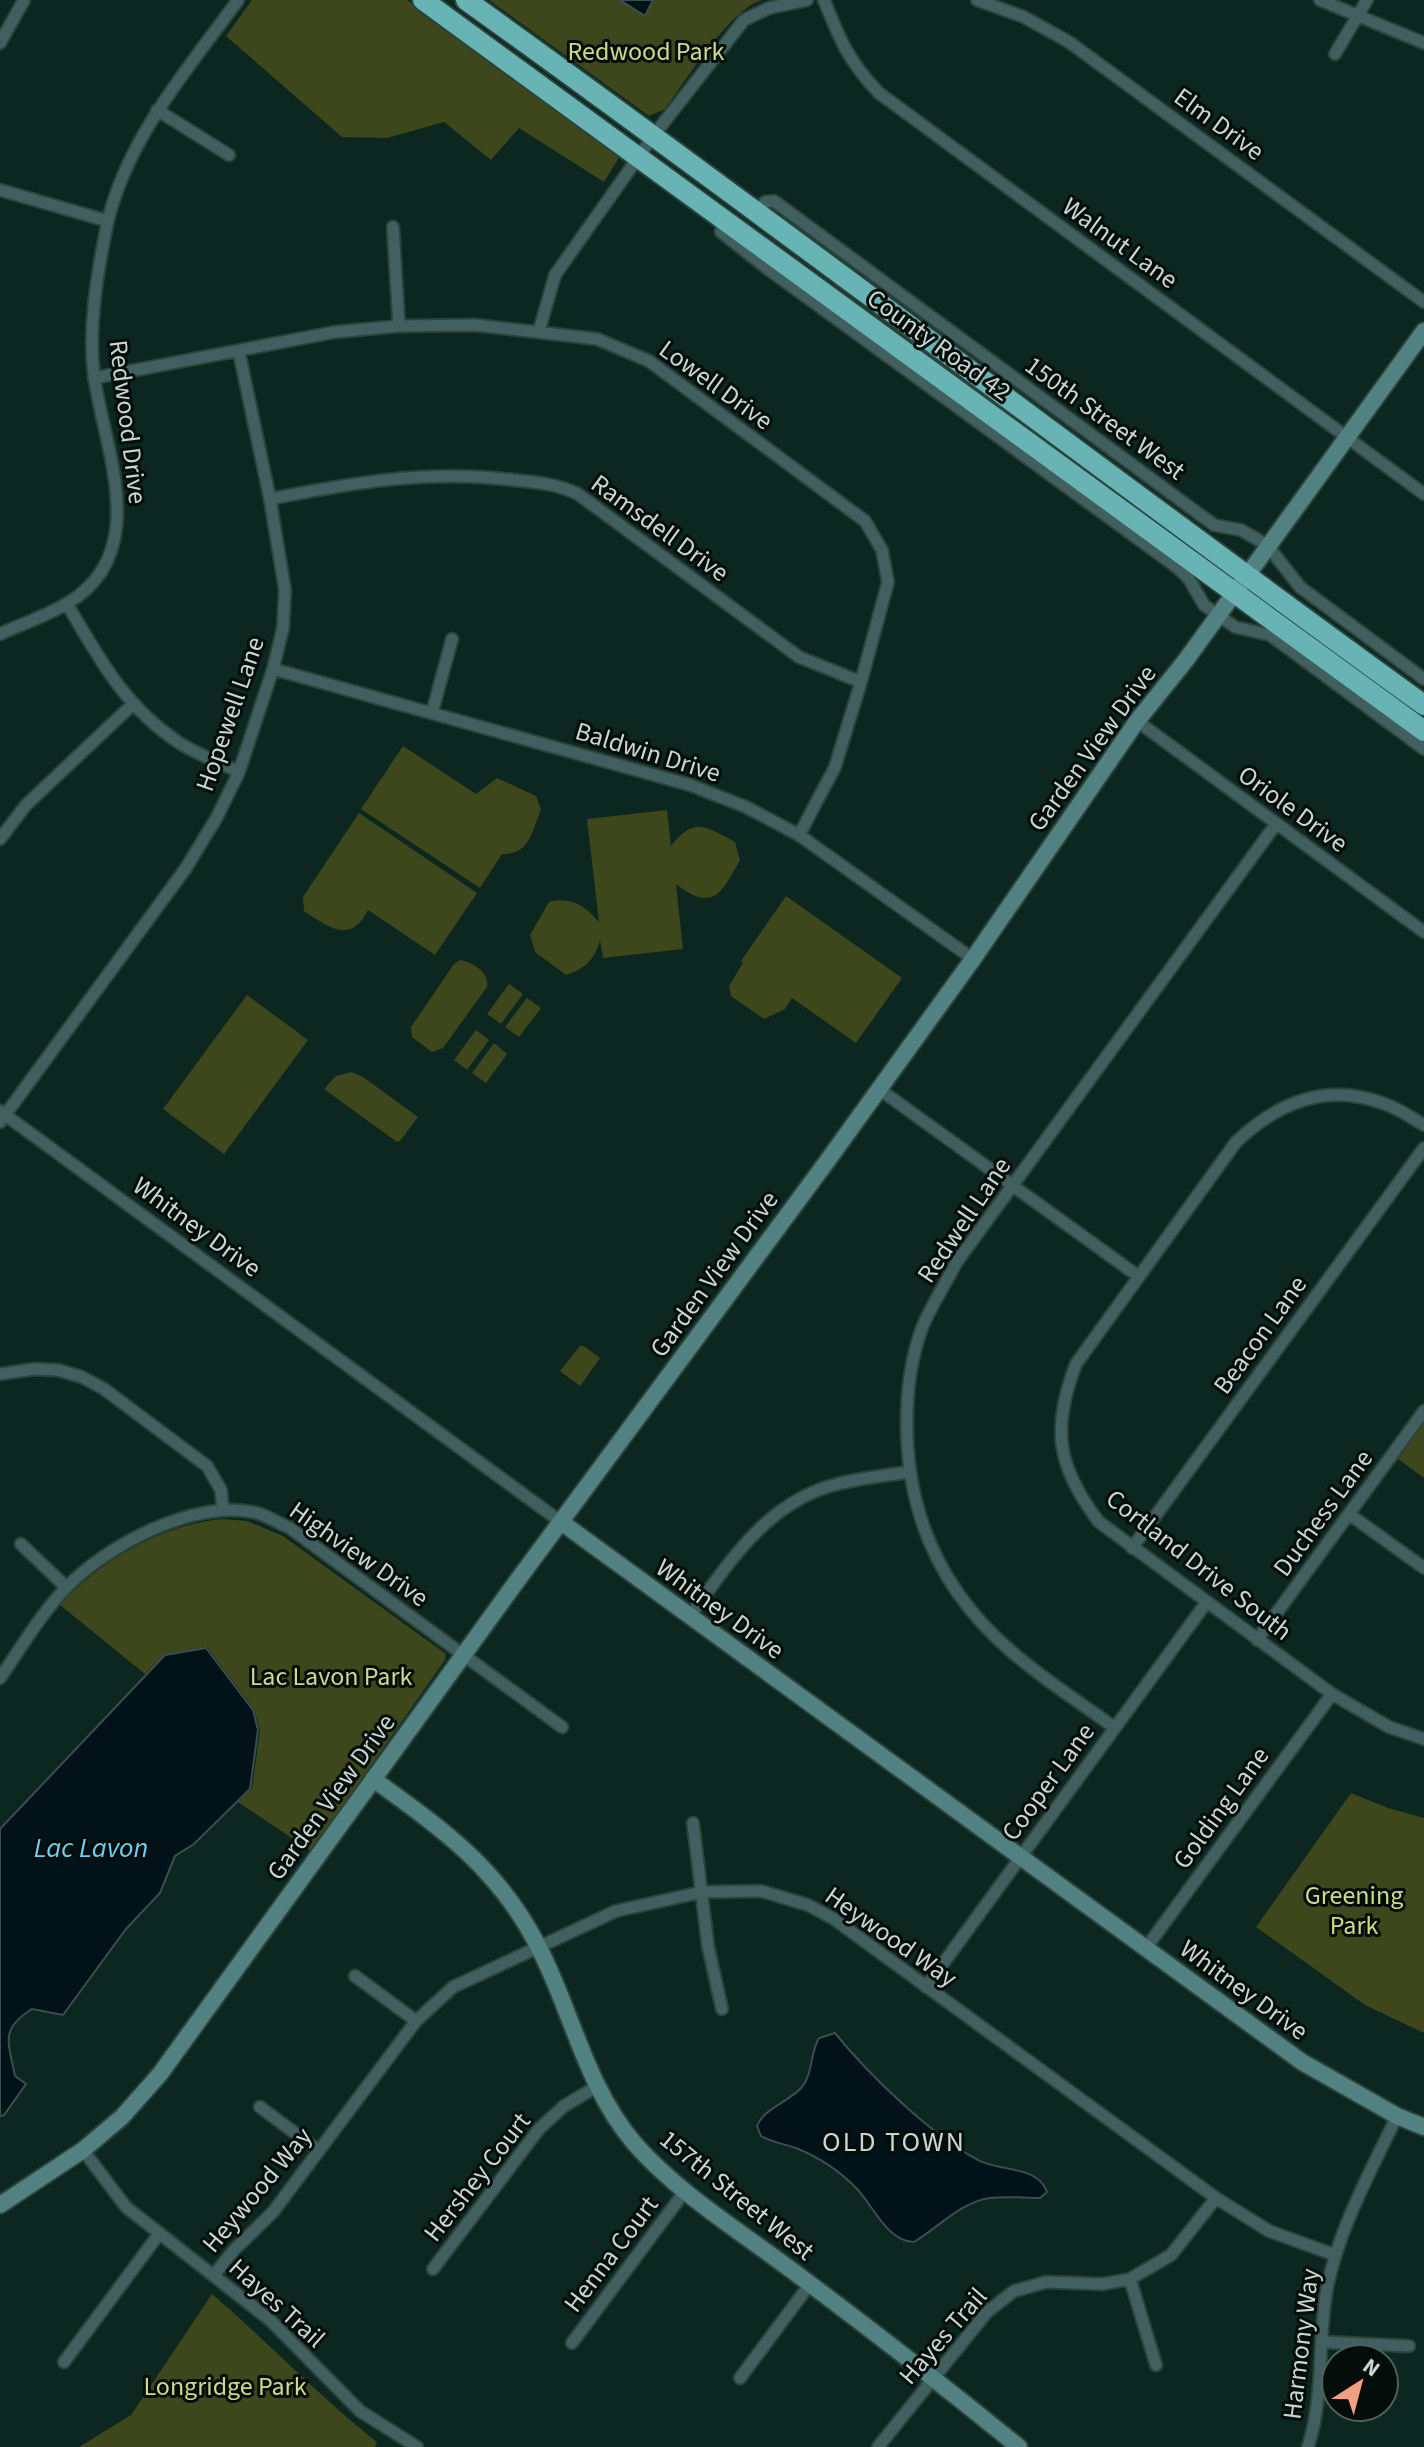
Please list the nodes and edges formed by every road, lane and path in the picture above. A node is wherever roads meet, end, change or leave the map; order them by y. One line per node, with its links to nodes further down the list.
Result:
1 (24, 0): 11 (street)
2 (238, 0): 14 (street, Redwood Drive)
3 (423, 0): 17 (highway, County Road 42)
4 (466, 0): 15 (highway, County Road 42)
5 (807, 0): 15 (street)
6 (824, 0): 29 (street, Walnut Lane)
7 (977, 0): 23 (street, Elm Drive)
8 (1320, 0): 10 (street)
9 (1367, 0): 10 (street)
10 (1356, 15): 12 (street); 13 (street)
11 (0, 43)
12 (1424, 43)
13 (1335, 54)
14 (157, 110): 16 (street); 21 (street, Redwood Drive)
15 (654, 135): 17 (street); 19 (highway, County Road 42)
16 (229, 155)
17 (639, 156): 20 (highway, County Road 42); 25 (street)
18 (0, 190): 21 (street)
19 (757, 212): 32 (street, 150th Street West); 33 (highway, County Road 42)
20 (724, 218): 33 (highway, County Road 42); 35 (street)
21 (108, 221): 28 (street, Redwood Drive)
22 (393, 227): 24 (street)
23 (1424, 302)
24 (399, 326): 25 (street, Lowell Drive); 27 (street, Lowell Drive)
25 (539, 331): 40 (street, Lowell Drive)
26 (1424, 331): 29 (street, Garden View Drive)
27 (239, 352): 28 (street, Lowell Drive); 31 (street, Hopewell Lane)
28 (94, 378): 34 (street, Redwood Drive)
29 (1347, 437): 30 (street, Walnut Lane); 32 (street, Garden View Drive)
30 (1424, 494)
31 (270, 499): 38 (street, Hopewell Lane); 40 (street, Ramsdell Drive)
32 (1267, 545): 33 (street, Garden View Drive); 39 (street, 150th Street West)
33 (1239, 584): 35 (street, Garden View Drive); 42 (highway, County Road 42); 45 (highway, County Road 42)
34 (67, 604): 36 (street, Redwood Drive); 41 (street)
35 (1218, 614): 44 (street, Garden View Drive); 46 (street)
36 (0, 634)
37 (452, 639): 43 (street)
38 (273, 669): 43 (street, Baldwin Drive); 47 (street, Hopewell Lane)
39 (1424, 679)
40 (861, 682): 49 (street, Lowell Drive)
41 (132, 705): 47 (street); 50 (street)
42 (1424, 705)
43 (432, 713): 49 (street, Baldwin Drive)
44 (1137, 721): 48 (street, Oriole Drive); 52 (street, Garden View Drive)
45 (1424, 731)
46 (1424, 749)
47 (239, 772): 54 (street, Hopewell Lane)
48 (1276, 824): 51 (street, Oriole Drive); 57 (street, Redwell Lane)
49 (799, 835): 52 (street, Baldwin Drive)
50 (0, 839)
51 (1424, 932)
52 (973, 959): 53 (street, Garden View Drive)
53 (879, 1089): 57 (street); 64 (street, Garden View Drive)
54 (2, 1116): 64 (street, Whitney Drive)
55 (1424, 1125): 58 (street, Cortland Drive South)
56 (1424, 1148): 66 (street, Beacon Lane)
57 (1013, 1185): 58 (street); 61 (street, Redwell Lane)
58 (1138, 1276): 66 (street, Cortland Drive South)
59 (0, 1374): 62 (street)
60 (1424, 1411): 63 (street, Duchess Lane)
61 (908, 1472): 70 (street); 76 (street, Redwell Lane)
62 (223, 1510): 68 (street, Highview Drive); 72 (street, Highview Drive)
63 (1349, 1514): 67 (street); 71 (street, Duchess Lane)
64 (561, 1522): 70 (street, Whitney Drive); 72 (street, Garden View Drive)
65 (21, 1544): 68 (street)
66 (1132, 1548): 69 (street, Cortland Drive South)
67 (1424, 1568)
68 (66, 1587): 73 (street, Highview Drive)
69 (1206, 1603): 71 (street, Cortland Drive South); 76 (street, Cooper Lane)
70 (690, 1616): 80 (street, Whitney Drive)
71 (1257, 1640): 74 (street, Cortland Drive South)
72 (464, 1654): 75 (street, Highview Drive); 78 (street, Garden View Drive)
73 (0, 1678)
74 (1332, 1694): 77 (street, Cortland Drive South); 83 (street, Golding Lane)
75 (562, 1727)
76 (1115, 1728): 80 (street, Cooper Lane)
77 (1424, 1739)
78 (373, 1779): 82 (street, 157th Street West); 92 (street, Garden View Drive)
79 (693, 1823): 81 (street)
80 (1021, 1857): 83 (street, Whitney Drive); 85 (street, Cooper Lane)
81 (702, 1892): 82 (street, Heywood Way); 85 (street, Heywood Way); 86 (street)
82 (538, 1946): 87 (street, Heywood Way); 88 (street, 157th Street West)
83 (1146, 1948): 90 (street, Whitney Drive)
84 (355, 1976): 87 (street)
85 (926, 1987): 95 (street, Heywood Way)
86 (722, 2009)
87 (416, 2021): 93 (street, Heywood Way)
88 (596, 2087): 94 (street, 157th Street West); 99 (street, Hershey Court)
89 (260, 2107): 93 (street)
90 (1397, 2116): 91 (street, Whitney Drive); 98 (street, Harmony Way)
91 (1424, 2127)
92 (83, 2150): 96 (street, Garden View Drive); 97 (street, Hayes Trail)
93 (319, 2151): 100 (street, Heywood Way)
94 (685, 2191): 102 (street, 157th Street West); 104 (street, Henna Court)
95 (1216, 2198): 98 (street, Heywood Way); 101 (street, Hayes Trail)
96 (0, 2205)
97 (159, 2234): 100 (street, Hayes Trail); 106 (street)
98 (1335, 2255): 103 (street, Harmony Way)
99 (433, 2269)
100 (214, 2275): 110 (street, Hayes Trail)
101 (1130, 2279): 107 (street); 109 (street, Hayes Trail)
102 (810, 2284): 108 (street); 109 (street, 157th Street West)
103 (1323, 2342): 105 (street); 113 (street, Harmony Way)
104 (572, 2343)
105 (1409, 2346)
106 (64, 2362)
107 (1156, 2365)
108 (740, 2378)
109 (934, 2378): 111 (street, Hayes Trail); 112 (street, 157th Street West)
110 (417, 2447)
111 (878, 2447)
112 (1019, 2447)
113 (1308, 2447)

